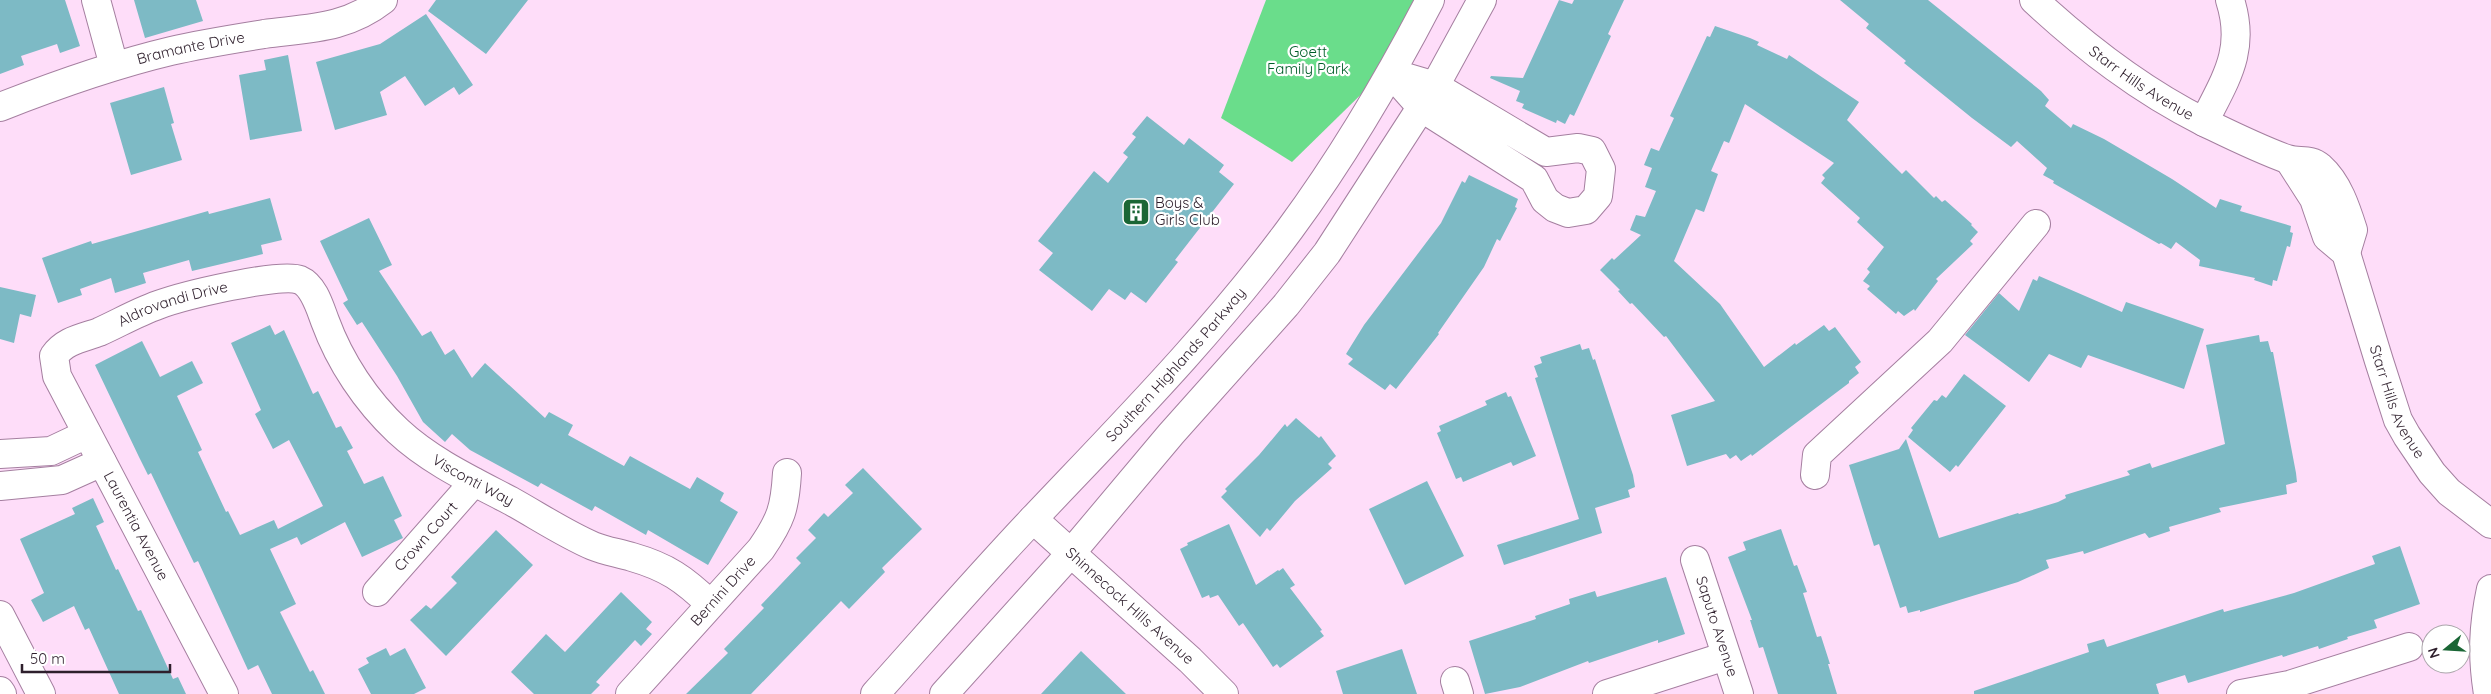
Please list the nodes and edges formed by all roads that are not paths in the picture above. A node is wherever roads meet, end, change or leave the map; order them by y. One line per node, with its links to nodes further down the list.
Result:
1 (96, 0): 7 (street)
2 (383, 0): 7 (street, Bramante Drive)
3 (1430, 0): 8 (street, Southern Highlands Parkway)
4 (1482, 0): 9 (street)
5 (2034, 0): 11 (street, Starr Hills Avenue)
6 (2230, 0): 11 (street)
7 (114, 66): 10 (street, Bramante Drive)
8 (1390, 73): 9 (street); 24 (street, Southern Highlands Parkway)
9 (1428, 97): 9 (street); 26 (street)
10 (0, 107)
11 (2204, 122): 25 (street, Starr Hills Avenue)
12 (2036, 224): 20 (street)
13 (302, 281): 14 (street, Aldrovandi Drive); 21 (street, Visconti Way)
14 (54, 356): 15 (street, Laurentia Avenue)
15 (87, 434): 16 (street); 18 (street, Laurentia Avenue)
16 (35, 452): 17 (street); 22 (street)
17 (0, 454)
18 (102, 462): 22 (street); 35 (street, Laurentia Avenue)
19 (786, 473): 30 (street, Bernini Drive)
20 (1814, 475)
21 (474, 482): 29 (street, Crown Court); 30 (street, Visconti Way)
22 (38, 483): 23 (street)
23 (0, 486)
24 (1033, 519): 26 (street, Shinnecock Hills Avenue); 37 (street, Southern Highlands Parkway)
25 (2491, 524)
26 (1071, 553): 38 (street); 39 (street, Shinnecock Hills Avenue)
27 (1695, 560): 33 (street, Saputo Avenue)
28 (2491, 589): 43 (street)
29 (377, 592)
30 (710, 604): 36 (street, Bernini Drive)
31 (0, 615): 34 (street)
32 (2408, 647): 42 (street)
33 (1726, 656): 40 (street); 41 (street, Saputo Avenue)
34 (41, 694)
35 (224, 694)
36 (630, 694)
37 (875, 694)
38 (944, 694)
39 (1224, 694)
40 (1608, 694)
41 (1739, 694)
42 (2241, 694)
43 (2488, 694)

